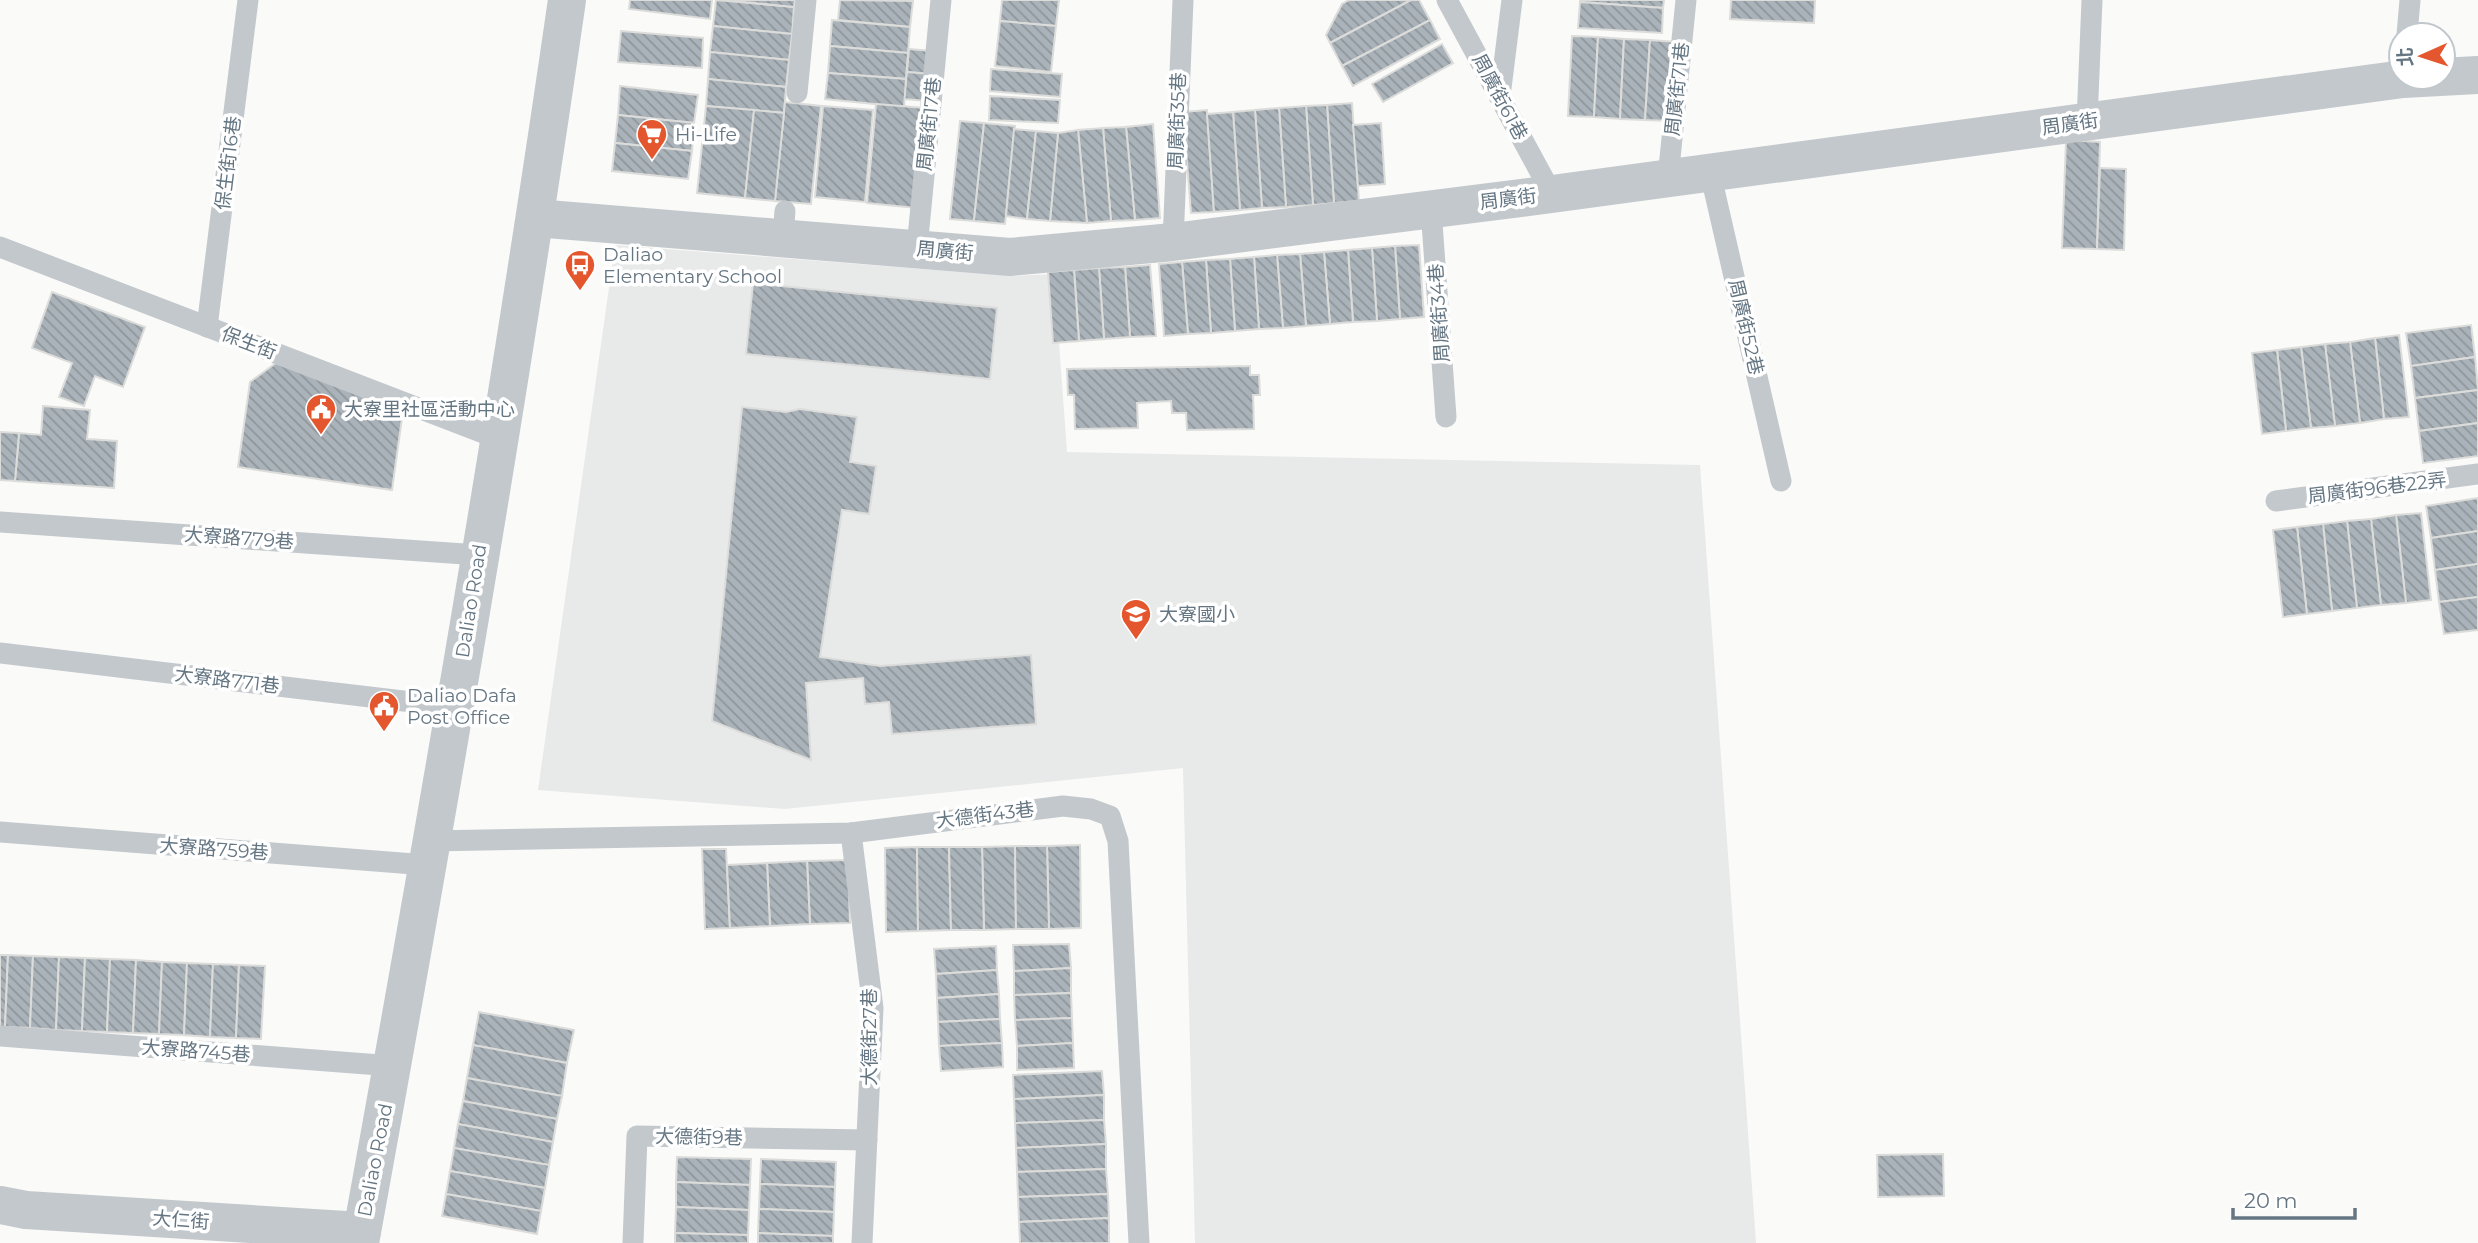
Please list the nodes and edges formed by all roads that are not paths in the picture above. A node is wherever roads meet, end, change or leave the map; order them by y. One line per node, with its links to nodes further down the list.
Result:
1 (248, 0): 26 (lane, 保生街16巷)
2 (567, 0): 22 (street, Daliao Road)
3 (806, 0): 15 (lane)
4 (941, 0): 25 (lane, 周廣街17巷)
5 (1183, 0): 23 (lane, 周廣街35巷)
6 (1447, 0): 16 (lane, 周廣街61巷)
7 (1513, 0): 16 (lane)
8 (1686, 0): 19 (lane, 周廣街71巷)
9 (2092, 0): 17 (lane)
10 (2410, 0): 11 (lane)
11 (2408, 21)
12 (2478, 75): 13 (street, 周廣街)
13 (2457, 76)
14 (2387, 80): 17 (street, 周廣街)
15 (797, 93)
16 (1500, 96): 20 (lane, 周廣街61巷)
17 (2087, 122): 18 (street, 周廣街)
18 (1710, 172): 19 (street, 周廣街); 30 (lane, 周廣街52巷)
19 (1668, 178): 20 (street, 周廣街)
20 (1552, 194): 21 (street, 周廣街)
21 (1431, 209): 23 (street, 周廣街); 27 (lane, 周廣街34巷)
22 (536, 218): 25 (street, 周廣街); 28 (street, Daliao Road)
23 (1173, 242): 25 (street, 周廣街)
24 (0, 247): 26 (lane, 保生街)
25 (916, 248)
26 (207, 327): 28 (lane, 保生街)
27 (1446, 417)
28 (499, 439): 33 (street, Daliao Road)
29 (2478, 474): 31 (lane, 周廣街96巷22弄)
30 (1781, 481)
31 (2276, 501)
32 (0, 522): 33 (lane, 大寮路779巷)
33 (479, 555): 35 (street, Daliao Road)
34 (0, 653): 35 (lane, 大寮路771巷)
35 (454, 708): 38 (street, Daliao Road)
36 (0, 832): 38 (lane, 大寮路759巷)
37 (850, 832): 38 (lane, 大德街43巷); 41 (lane, 大德街27巷); 46 (lane, 大德街43巷)
38 (429, 853): 40 (street, Daliao Road)
39 (0, 1036): 40 (lane, 大寮路745巷)
40 (393, 1066): 43 (street, Daliao Road)
41 (867, 1140): 44 (lane, 大德街9巷); 45 (lane, 大德街27巷)
42 (0, 1205): 43 (street, 大仁街)
43 (361, 1237)
44 (633, 1243)
45 (862, 1243)
46 (1139, 1243)

